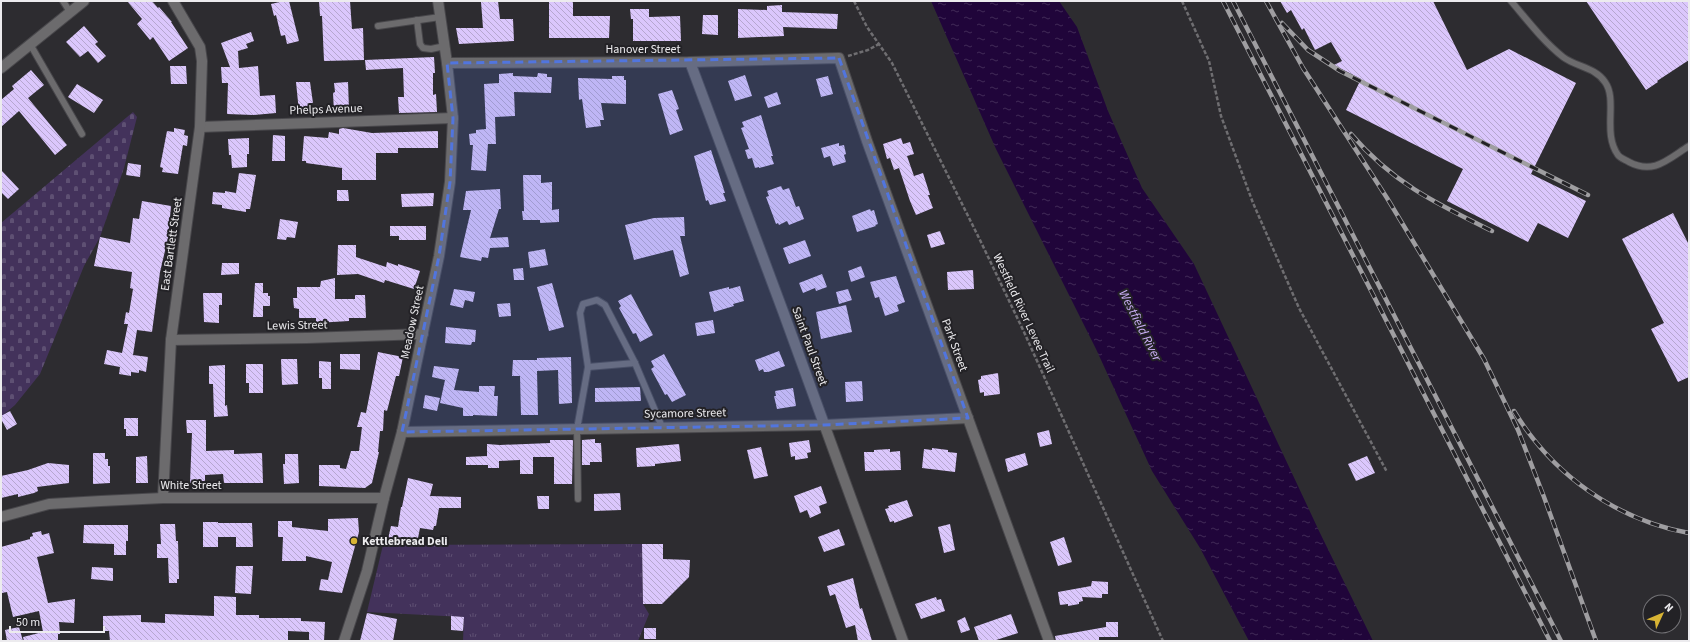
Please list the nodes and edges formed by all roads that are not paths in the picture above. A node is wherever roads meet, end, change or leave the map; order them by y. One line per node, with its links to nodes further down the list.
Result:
1 (63, 1): 6 (lane)
2 (84, 1): 6 (street)
3 (173, 1): 17 (street, East Bartlett Street)
4 (438, 1): 7 (street, Meadow Street)
5 (1512, 1): 19 (lane)
6 (70, 12): 10 (street)
7 (440, 17): 8 (lane); 11 (street, Meadow Street)
8 (418, 20): 9 (lane); 11 (lane)
9 (378, 26)
10 (30, 44): 15 (street); 18 (lane)
11 (445, 46): 14 (street, Meadow Street)
12 (838, 58): 13 (street, Hanover Street); 24 (street, Park Street)
13 (690, 62): 14 (street, Hanover Street); 25 (street, Saint Paul Street)
14 (447, 63): 16 (street, Meadow Street)
15 (1, 68)
16 (453, 118): 17 (street, Phelps Avenue); 20 (street, Meadow Street)
17 (200, 127): 21 (street, East Bartlett Street)
18 (82, 134)
19 (1689, 146)
20 (423, 334): 21 (street, Lewis Street); 28 (street, Meadow Street)
21 (171, 340): 29 (street, East Bartlett Street)
22 (635, 364): 23 (lane); 23 (lane); 26 (lane)
23 (588, 367): 27 (lane)
24 (968, 418): 25 (street, Sycamore Street); 35 (street, Park Street)
25 (824, 425): 26 (street, Sycamore Street); 34 (street, Saint Paul Street)
26 (662, 427): 27 (street, Sycamore Street)
27 (577, 429): 28 (street, Sycamore Street); 31 (lane)
28 (402, 432): 30 (street, Meadow Street)
29 (163, 498): 30 (street, White Street); 32 (street, White Street)
30 (384, 498): 33 (street, Meadow Street)
31 (578, 499)
32 (1, 517)
33 (344, 641)
34 (902, 641)
35 (1049, 641)

